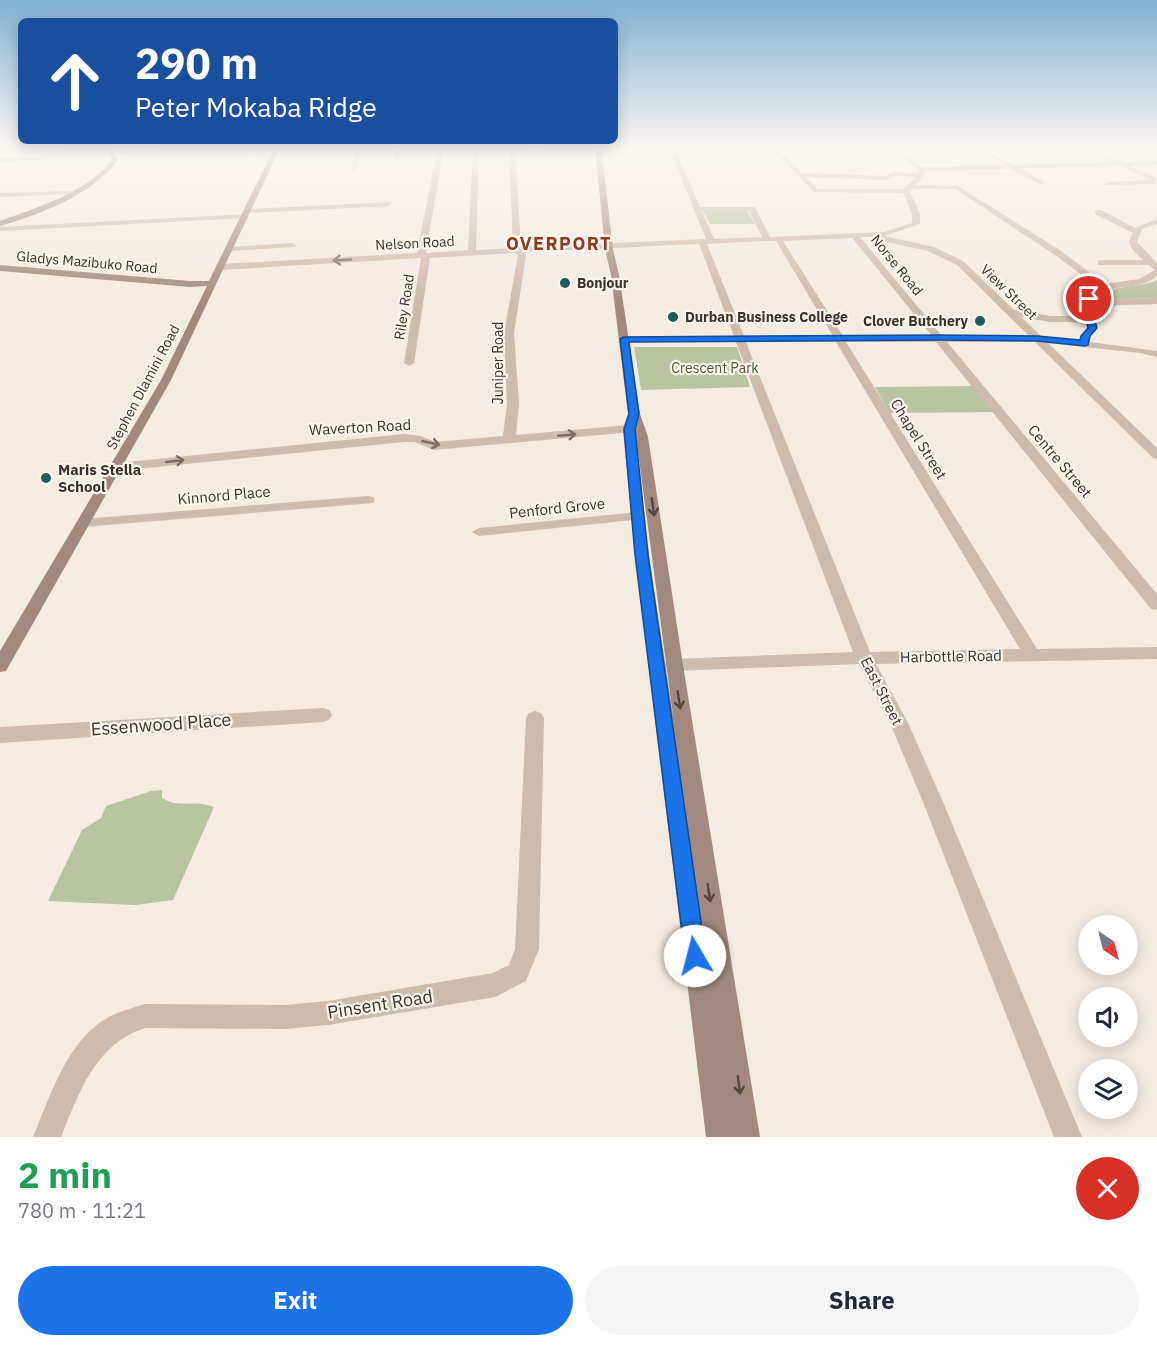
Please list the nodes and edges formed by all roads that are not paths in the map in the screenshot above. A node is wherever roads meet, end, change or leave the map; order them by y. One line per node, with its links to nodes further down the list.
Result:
1 (61, 199): 15 (street)
2 (253, 199): 13 (street, Stephen Dlamini Road)
3 (433, 199): 26 (street, Riley Road)
4 (474, 199): 25 (street)
5 (515, 199): 24 (street, Juniper Road)
6 (604, 199): 22 (street)
7 (694, 199): 11 (street, East Street)
8 (911, 199): 17 (street)
9 (973, 199): 31 (street)
10 (389, 204): 13 (street)
11 (698, 209): 19 (street, Chapel Street); 20 (street, East Street)
12 (1098, 212): 16 (street)
13 (246, 214): 15 (street); 23 (street, Stephen Dlamini Road)
14 (1156, 222): 16 (street)
15 (0, 227)
16 (1136, 231): 28 (street)
17 (872, 236): 18 (street, Nelson Road); 34 (street, View Street)
18 (856, 237): 19 (street, Nelson Road); 36 (street, Norse Road)
19 (773, 240): 20 (street, Nelson Road); 37 (street, Chapel Street)
20 (706, 242): 22 (street, Nelson Road); 39 (street, East Street)
21 (292, 244): 23 (street)
22 (610, 246): 24 (street, Nelson Road); 38 (street)
23 (230, 249): 30 (street, Stephen Dlamini Road)
24 (517, 250): 25 (street, Nelson Road); 47 (street, Juniper Road)
25 (472, 253): 26 (street, Nelson Road)
26 (424, 256): 30 (street, Nelson Road, one-way to 30); 45 (street, Riley Road)
27 (1101, 263): 28 (street)
28 (1155, 267): 31 (street)
29 (0, 268): 30 (street, Gladys Mazibuko Road)
30 (218, 275): 49 (street, Stephen Dlamini Road)
31 (1103, 287): 33 (street)
32 (1157, 301): 33 (street)
33 (1088, 303): 35 (street)
34 (1013, 313): 35 (street); 40 (street, View Street)
35 (1091, 319): 41 (street)
36 (939, 337): 37 (street); 40 (street); 55 (street, Centre Street)
37 (837, 338): 39 (street); 57 (street, Chapel Street)
38 (624, 339): 39 (street); 46 (street)
39 (739, 339): 58 (street, East Street)
40 (1037, 339): 41 (street); 48 (street, View Street)
41 (1085, 343): 43 (street)
42 (1157, 346): 43 (street)
43 (1140, 350): 44 (street)
44 (1157, 354)
45 (409, 363)
46 (634, 424): 47 (street, Waverton Road, one-way to 46); 51 (street); 54 (street, one-way to 54)
47 (509, 440): 49 (street, Waverton Road, one-way to 47)
48 (1157, 455)
49 (117, 467): 52 (street, Stephen Dlamini Road)
50 (368, 500): 52 (street, Kinnord Place)
51 (638, 516): 53 (street, Penford Grove); 54 (street)
52 (83, 523): 60 (street, Stephen Dlamini Road)
53 (479, 532)
54 (654, 581): 59 (street); 65 (street)
55 (1157, 605)
56 (1157, 653): 57 (street, Harbottle Road)
57 (1032, 654): 58 (street, Harbottle Road)
58 (864, 658): 59 (street, Harbottle Road); 67 (street, East Street)
59 (674, 665): 66 (street, one-way to 66)
60 (0, 666)
61 (323, 715): 63 (street, Essenwood Place)
62 (535, 718): 64 (street, Pinsent Road)
63 (0, 735)
64 (47, 1137)
65 (720, 1137)
66 (746, 1137)
67 (1068, 1137)

